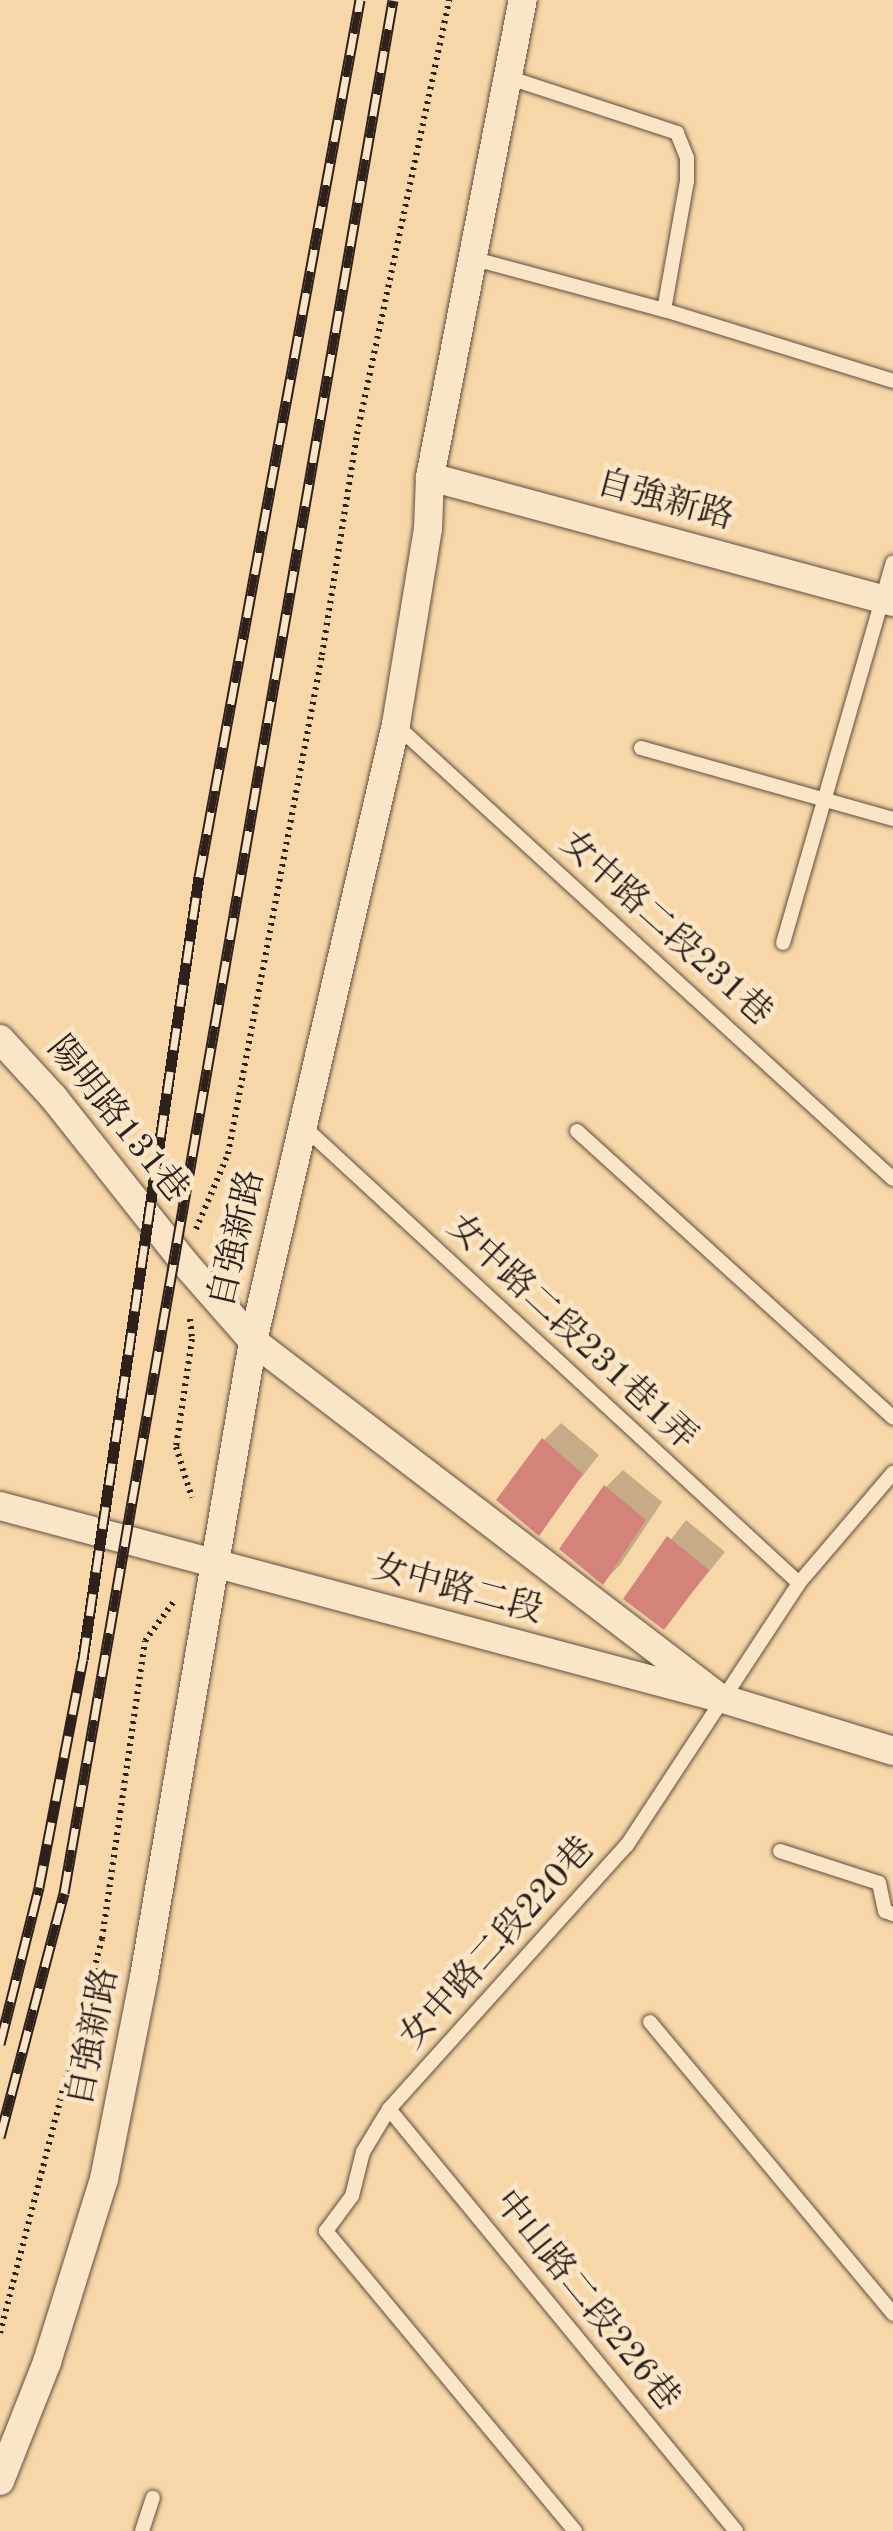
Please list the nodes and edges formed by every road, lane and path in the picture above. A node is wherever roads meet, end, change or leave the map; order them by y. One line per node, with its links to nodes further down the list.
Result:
1 (449, 0): 19 (path)
2 (524, 0): 3 (street)
3 (510, 78): 4 (street); 5 (lane)
4 (474, 259): 5 (lane); 7 (street)
5 (664, 310): 6 (lane)
6 (893, 381)
7 (430, 476): 9 (street, 自強新路); 10 (street, 自強新路)
8 (893, 563): 9 (lane)
9 (888, 601): 12 (lane)
10 (396, 724): 16 (street, 自強新路); 18 (lane, 女中路二段231巷)
11 (641, 748): 12 (lane)
12 (825, 800): 13 (lane); 14 (lane)
13 (893, 820)
14 (784, 943)
15 (0, 1039): 19 (street, 陽明路131巷)
16 (303, 1126): 20 (street, 自強新路); 26 (lane, 女中路二段231巷1弄)
17 (576, 1130): 21 (lane)
18 (893, 1180)
19 (183, 1261): 20 (street, 陽明路131巷); 23 (path)
20 (253, 1341): 25 (street, 自強新路); 28 (street, 陽明路131巷)
21 (893, 1418)
22 (893, 1473): 26 (lane)
23 (194, 1504)
24 (0, 1506): 25 (street, 女中路二段)
25 (213, 1566): 28 (street, 女中路二段); 36 (street, 自強新路)
26 (799, 1583): 28 (lane)
27 (176, 1599): 35 (path)
28 (720, 1698): 29 (street, 女中路二段); 33 (lane, 女中路二段220巷)
29 (893, 1751)
30 (780, 1852): 31 (lane)
31 (893, 1914)
32 (650, 2022): 34 (lane)
33 (390, 2109): 39 (lane, 女中路二段220巷); 40 (lane, 中山路二段226巷)
34 (893, 2314)
35 (0, 2333)
36 (0, 2481)
37 (153, 2498): 38 (lane)
38 (142, 2531)
39 (575, 2531)
40 (736, 2531)

